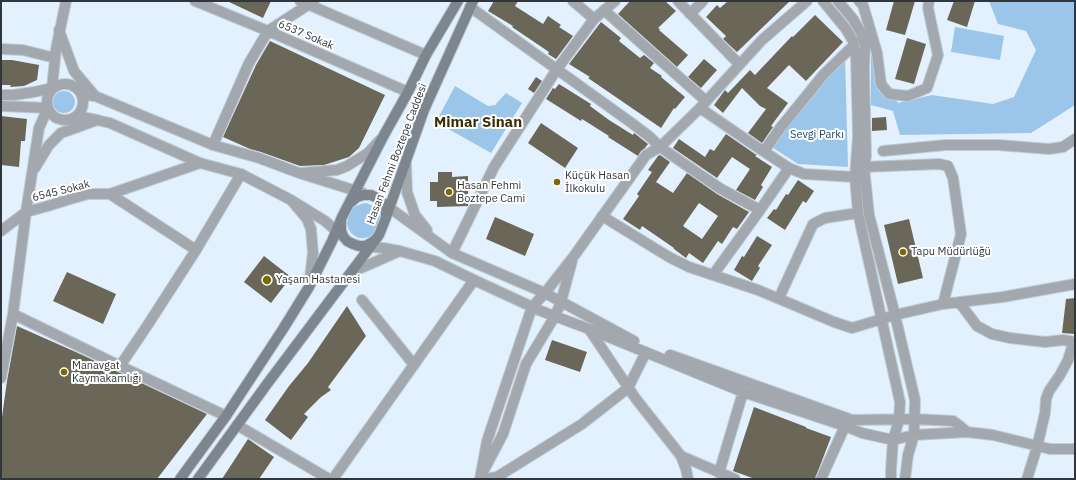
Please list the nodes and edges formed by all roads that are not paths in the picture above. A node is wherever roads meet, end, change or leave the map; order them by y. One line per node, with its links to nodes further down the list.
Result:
1 (66, 1): 18 (street)
2 (195, 1): 19 (street, 6537 Sokak)
3 (458, 1): 22 (main road, Hasan Fehmi Boztepe Caddesi)
4 (573, 1): 17 (street)
5 (615, 1): 15 (street)
6 (678, 1): 16 (street)
7 (703, 1): 16 (street)
8 (807, 1): 24 (street)
9 (823, 1): 20 (street)
10 (838, 1): 44 (street)
11 (929, 1): 13 (street)
12 (308, 2): 19 (street); 22 (street)
13 (863, 2)
14 (472, 4): 25 (street); 43 (main road, Hasan Fehmi Boztepe Caddesi)
15 (604, 10): 17 (street); 31 (street)
16 (690, 14): 24 (street)
17 (594, 19): 25 (street)
18 (59, 30): 23 (street); 30 (street)
19 (268, 31): 27 (street, 6537 Sokak); 38 (street)
20 (854, 45): 40 (street); 49 (street)
21 (1, 49): 23 (street)
22 (426, 55): 27 (main road, Hasan Fehmi Boztepe Caddesi)
23 (55, 58): 26 (street)
24 (739, 64): 31 (street)
25 (557, 69): 39 (street); 67 (street)
26 (52, 88): 28 (street); 29 (street); 33 (street)
27 (408, 92): 36 (main road, Hasan Fehmi Boztepe Caddesi)
28 (1, 95)
29 (83, 95): 30 (street); 34 (street)
30 (95, 96): 38 (street)
31 (703, 105): 39 (street); 40 (street)
32 (1, 106): 33 (street)
33 (48, 108): 34 (street); 46 (street)
34 (77, 116): 35 (street)
35 (97, 120): 42 (street); 46 (street)
36 (384, 136): 47 (street); 50 (main road, Hasan Fehmi Boztepe Caddesi)
37 (1075, 139): 41 (street)
38 (213, 145): 47 (street)
39 (660, 147): 56 (street); 59 (street)
40 (764, 151): 45 (street)
41 (883, 151)
42 (200, 163): 48 (street); 51 (street, 6545 Sokak)
43 (406, 164): 55 (main road, Hasan Fehmi Boztepe Caddesi); 63 (street)
44 (864, 167): 79 (street); 82 (street)
45 (789, 168): 49 (street); 56 (street)
46 (32, 173): 57 (street)
47 (299, 173): 50 (street)
48 (241, 174): 53 (street); 65 (street)
49 (855, 177): 58 (street)
50 (356, 190): 52 (street); 54 (main road, Hasan Fehmi Boztepe Caddesi)
51 (110, 194): 57 (street, 6545 Sokak); 65 (street)
52 (371, 195): 54 (main road); 55 (main road)
53 (291, 200): 61 (street); 73 (street)
54 (347, 207): 61 (main road, Hasan Fehmi Boztepe Caddesi)
55 (386, 209): 62 (main road, Hasan Fehmi Boztepe Caddesi); 63 (street)
56 (760, 210): 70 (street)
57 (26, 212): 60 (street, 6545 Sokak); 81 (street)
58 (858, 213): 75 (street); 84 (street)
59 (602, 216): 68 (street); 70 (street)
60 (1, 231)
61 (340, 233): 64 (main road); 73 (main road, Hasan Fehmi Boztepe Caddesi)
62 (373, 243): 64 (street); 66 (street); 69 (main road, Hasan Fehmi Boztepe Caddesi)
63 (438, 244): 67 (street)
64 (359, 246)
65 (196, 250): 89 (street)
66 (400, 251): 69 (street); 71 (street)
67 (452, 252): 74 (street)
68 (574, 256): 74 (street); 77 (street)
69 (352, 272): 96 (main road, Hasan Fehmi Boztepe Caddesi)
70 (713, 275): 75 (street)
71 (474, 280): 80 (street); 88 (street)
72 (1075, 284): 78 (street)
73 (309, 287): 93 (main road, Hasan Fehmi Boztepe Caddesi)
74 (545, 293): 77 (street); 80 (street)
75 (779, 298): 84 (street)
76 (362, 300): 88 (street)
77 (561, 302): 83 (street); 95 (street)
78 (959, 302): 79 (street); 86 (street)
79 (943, 304): 82 (street)
80 (532, 307): 83 (street); 109 (street)
81 (13, 314): 89 (street); 90 (street)
82 (895, 315): 84 (street); 94 (street)
83 (555, 316): 85 (street); 109 (street)
84 (882, 319): 95 (street)
85 (589, 329): 87 (street); 91 (street)
86 (1075, 342): 101 (street)
87 (646, 352): 91 (street); 92 (street)
88 (414, 365): 108 (street)
89 (120, 366): 93 (street)
90 (1, 378)
91 (628, 388): 103 (street); 110 (street)
92 (743, 392): 97 (street); 104 (street)
93 (226, 416): 105 (main road, Hasan Fehmi Boztepe Caddesi)
94 (915, 419): 95 (street); 98 (street); 99 (street)
95 (899, 420): 100 (street)
96 (237, 425): 106 (main road, Hasan Fehmi Boztepe Caddesi); 107 (street)
97 (845, 426): 100 (street); 113 (street)
98 (967, 432): 99 (street); 101 (street)
99 (914, 435): 100 (street); 115 (street)
100 (893, 440): 114 (street)
101 (1037, 447): 102 (street); 116 (street)
102 (1075, 449)
103 (682, 456): 104 (street); 111 (street)
104 (719, 473): 112 (street)
105 (180, 479)
106 (198, 479)
107 (329, 479)
108 (332, 479)
109 (480, 479)
110 (485, 479)
111 (688, 479)
112 (735, 479)
113 (821, 479)
114 (891, 479)
115 (905, 479)
116 (1027, 479)

